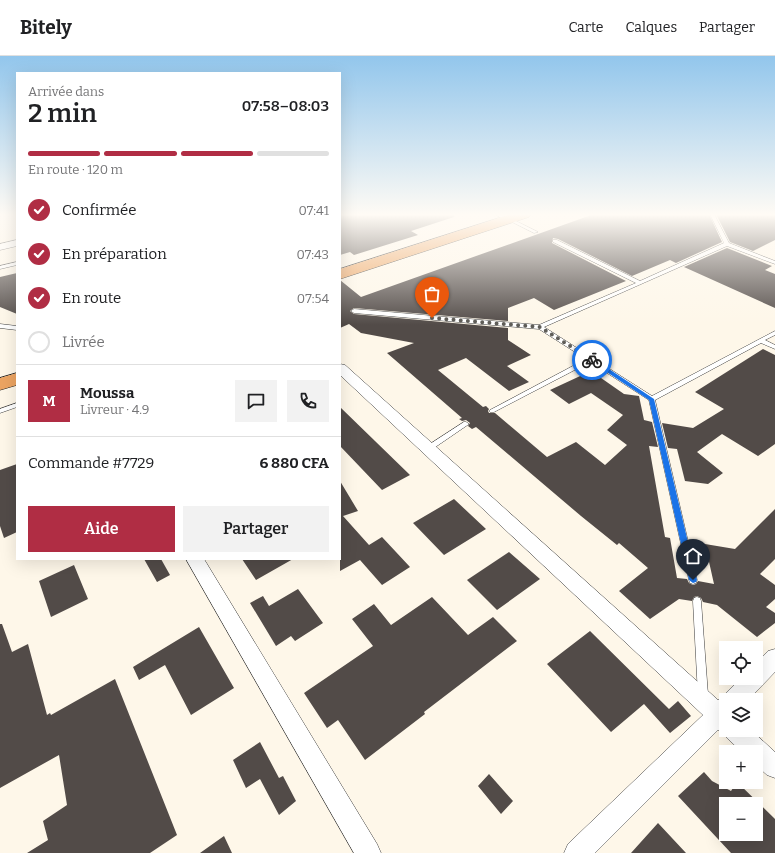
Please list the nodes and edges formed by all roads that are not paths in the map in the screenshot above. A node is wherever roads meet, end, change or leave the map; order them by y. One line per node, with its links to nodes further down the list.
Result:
1 (387, 251): 8 (highway)
2 (403, 251): 10 (highway)
3 (576, 251): 11 (lane)
4 (710, 251): 11 (lane)
5 (745, 251): 7 (lane)
6 (16, 263): 9 (lane)
7 (775, 263)
8 (341, 266)
9 (0, 268)
10 (341, 274)
11 (638, 282): 14 (lane)
12 (354, 310): 14 (lane)
13 (0, 326): 15 (lane)
14 (540, 327): 19 (lane)
15 (16, 328)
16 (775, 333): 17 (lane)
17 (762, 340): 18 (lane); 25 (lane)
18 (775, 347)
19 (592, 359): 25 (lane); 28 (lane)
20 (341, 369): 30 (street)
21 (16, 370): 22 (highway)
22 (0, 376)
23 (16, 379): 24 (highway)
24 (0, 384)
25 (652, 399): 32 (lane)
26 (16, 405): 27 (lane)
27 (0, 411)
28 (492, 411)
29 (466, 424): 30 (lane)
30 (429, 448): 39 (street)
31 (196, 560): 43 (street)
32 (693, 580)
33 (697, 601): 38 (lane)
34 (775, 658): 35 (street)
35 (763, 671)
36 (748, 685): 37 (street)
37 (740, 693)
38 (719, 696)
39 (719, 706)
40 (719, 712): 44 (street)
41 (743, 737): 42 (street)
42 (775, 767)
43 (368, 853)
44 (577, 853)

